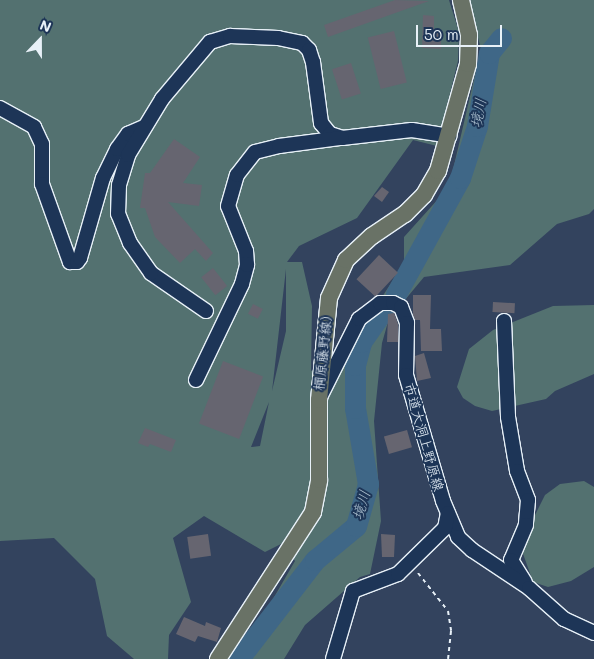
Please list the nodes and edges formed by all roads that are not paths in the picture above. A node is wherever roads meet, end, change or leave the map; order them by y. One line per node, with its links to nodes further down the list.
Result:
1 (461, 0): 4 (main road, 棡原藤野線）)
2 (0, 108): 3 (street)
3 (144, 127): 5 (street); 6 (street)
4 (450, 136): 5 (street); 9 (main road, 棡原藤野線）)
5 (342, 138): 8 (street)
6 (206, 311)
7 (504, 320): 11 (street)
8 (196, 380)
9 (318, 400): 10 (street, 市道大洞上野原線); 13 (main road, 棡原藤野線）)
10 (448, 513): 11 (street, 市道大洞上野原線); 14 (street)
11 (529, 588): 12 (street, 市道大洞上野原線)
12 (594, 633)
13 (218, 659)
14 (333, 659)

